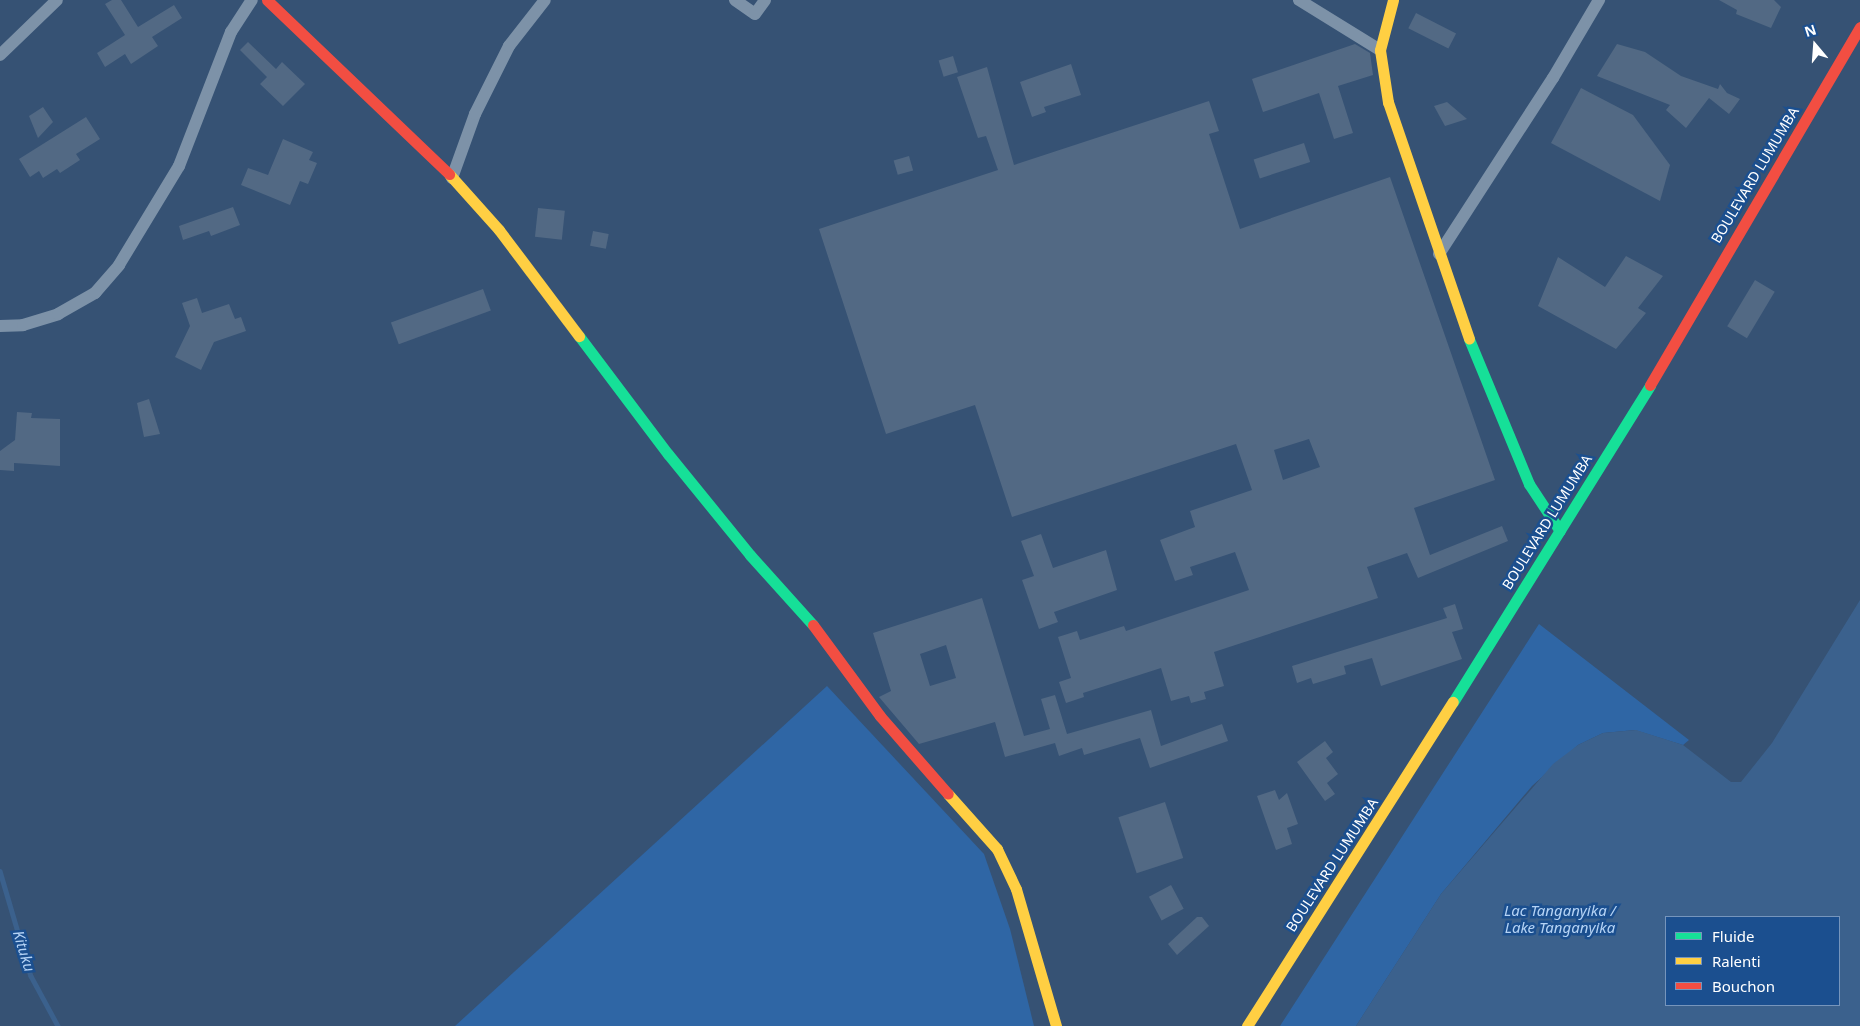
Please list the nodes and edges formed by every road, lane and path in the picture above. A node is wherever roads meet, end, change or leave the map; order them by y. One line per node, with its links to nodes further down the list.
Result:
1 (57, 0): 12 (street)
2 (252, 0): 15 (street)
3 (267, 0): 13 (street)
4 (545, 0): 13 (street)
5 (735, 0): 6 (street)
6 (765, 0)
7 (1299, 0): 11 (street)
8 (1393, 0): 11 (street)
9 (1599, 0): 14 (street)
10 (1860, 27): 16 (street, BOULEVARD LUMUMBA)
11 (1380, 50): 14 (street)
12 (0, 55)
13 (452, 178): 17 (street)
14 (1439, 254): 16 (street)
15 (0, 326)
16 (1560, 531): 18 (street, BOULEVARD LUMUMBA)
17 (1056, 1026)
18 (1247, 1026)

